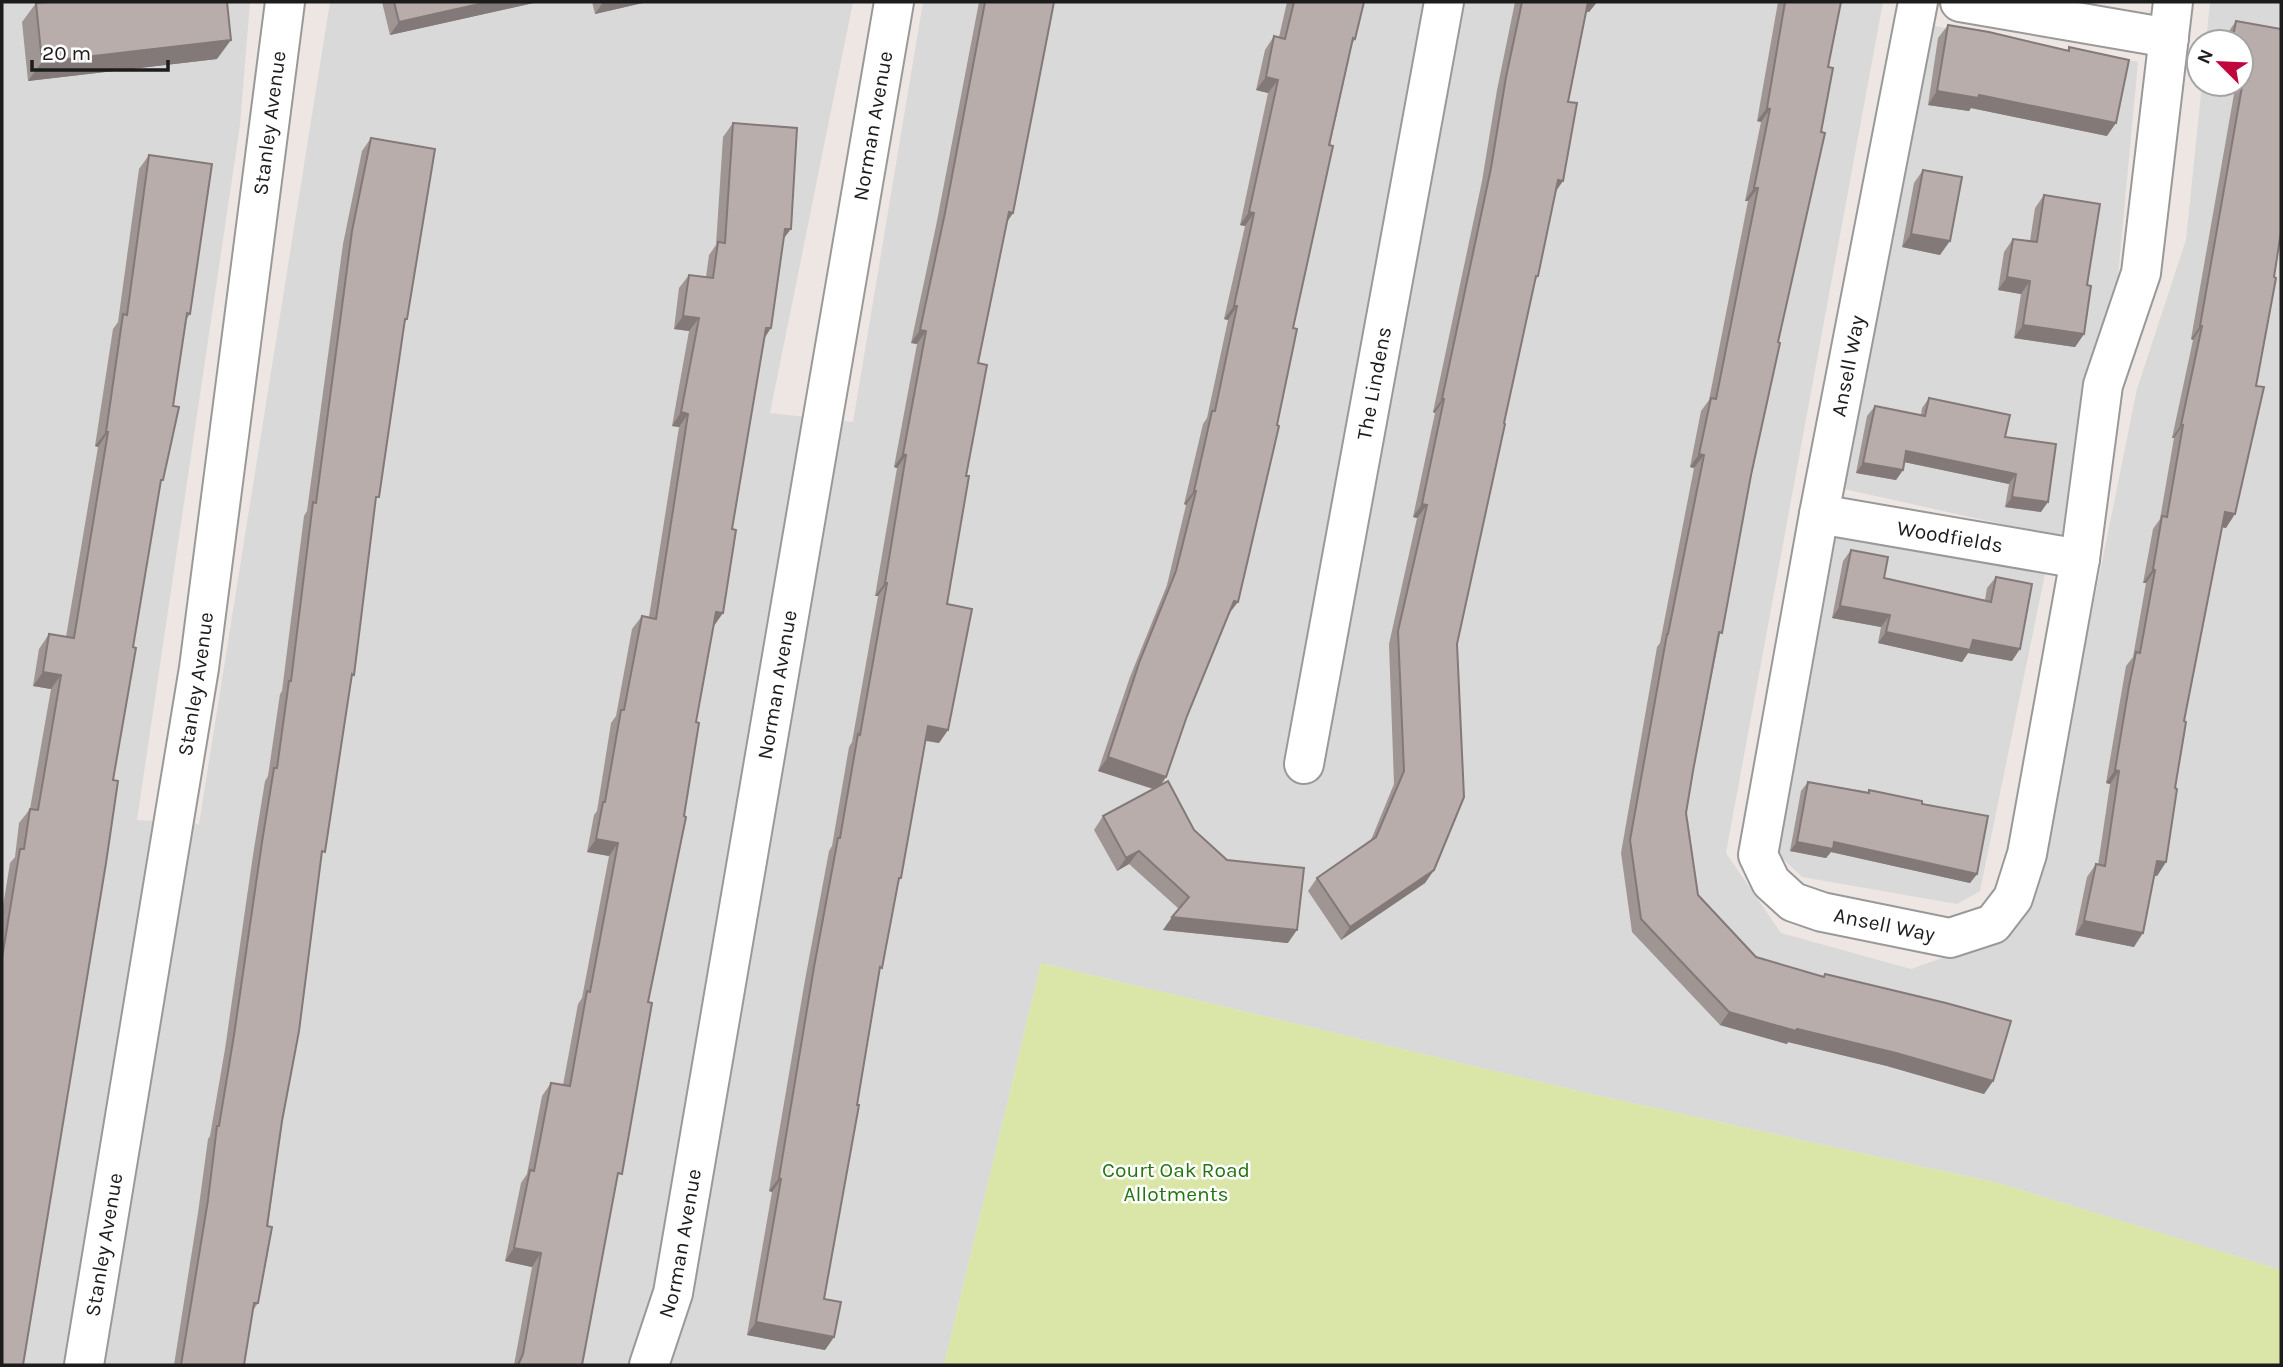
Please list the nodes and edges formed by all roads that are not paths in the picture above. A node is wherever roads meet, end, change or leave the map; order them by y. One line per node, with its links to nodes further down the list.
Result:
1 (285, 2): 10 (street, Stanley Avenue)
2 (894, 2): 11 (street, Norman Avenue)
3 (1444, 2): 9 (street, The Lindens)
4 (1918, 2): 7 (street, Ansell Way)
5 (1959, 2): 6 (street, Ansell Way)
6 (2171, 20): 8 (street, Ansell Way)
7 (1819, 514): 8 (street, Woodfields); 8 (street, Ansell Way)
8 (2080, 559)
9 (1304, 764)
10 (83, 1365)
11 (649, 1365)

